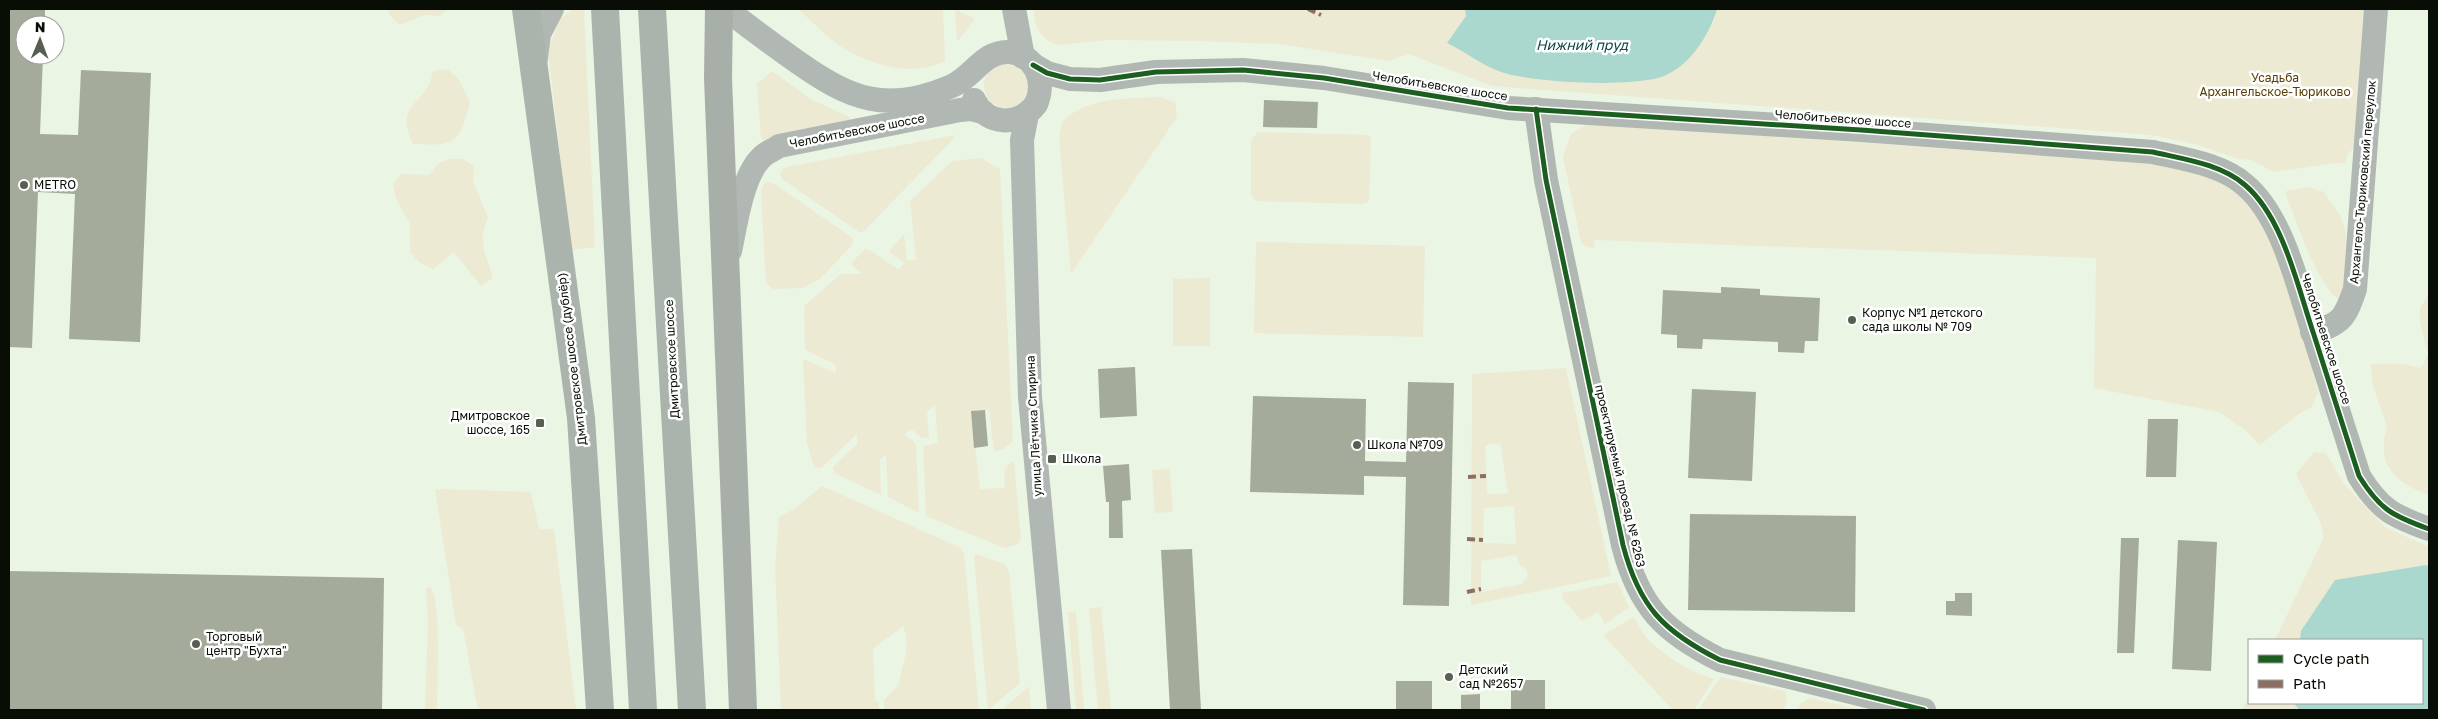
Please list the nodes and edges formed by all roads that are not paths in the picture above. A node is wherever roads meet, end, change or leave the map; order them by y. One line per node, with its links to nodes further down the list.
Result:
1 (526, 9): 12 (highway, Дмитровское шоссе (дублёр))
2 (552, 9): 12 (street)
3 (605, 9): 22 (highway)
4 (652, 9): 23 (highway, Дмитровское шоссе)
5 (719, 9): 18 (main road)
6 (726, 9): 10 (street, Челобитьевское шоссе)
7 (1008, 9): 10 (street)
8 (1014, 9): 11 (street)
9 (2376, 9): 19 (street, Архангело-Тюриковский переулок)
10 (988, 59): 11 (street, Челобитьевское шоссе); 16 (street)
11 (1028, 61): 13 (street, Челобитьевское шоссе); 14 (street)
12 (534, 72): 21 (highway, Дмитровское шоссе (дублёр))
13 (1070, 79): 14 (street, Челобитьевское шоссе); 15 (street, Челобитьевское шоссе)
14 (1031, 109): 16 (street, Челобитьевское шоссе); 17 (street, улица Лётчика Спирина)
15 (1536, 109): 19 (street, Челобитьевское шоссе); 26 (street, проектируемый проезд № 6263)
16 (993, 117): 17 (street); 18 (street, Челобитьевское шоссе)
17 (1022, 140): 25 (street, улица Лётчика Спирина)
18 (726, 269): 24 (main road)
19 (2312, 332): 20 (street, Челобитьевское шоссе)
20 (2429, 529)
21 (603, 702)
22 (643, 710)
23 (692, 710)
24 (741, 710)
25 (1060, 710)
26 (1924, 710)

